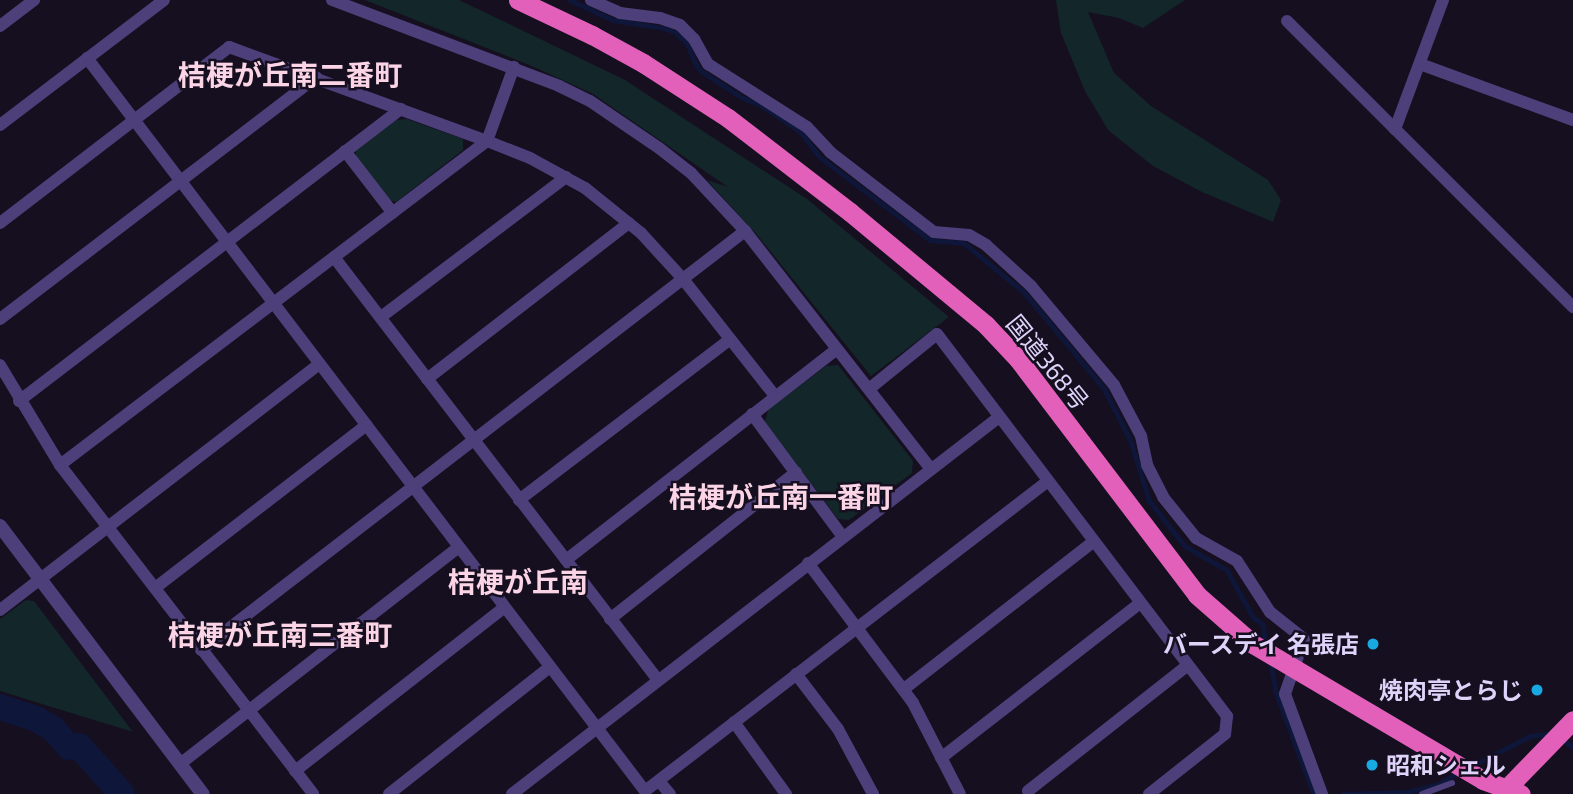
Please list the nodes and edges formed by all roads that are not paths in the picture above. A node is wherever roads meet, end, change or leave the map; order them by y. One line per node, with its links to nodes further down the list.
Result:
1 (34, 0): 8 (street)
2 (164, 0): 9 (street)
3 (332, 0): 11 (street)
4 (518, 0): 68 (highway, 国道368号)
5 (591, 0): 68 (street)
6 (1443, 0): 10 (street)
7 (1287, 21): 17 (street)
8 (0, 26)
9 (87, 58): 14 (street); 16 (street)
10 (1420, 64): 15 (street); 17 (street)
11 (514, 67): 18 (street); 25 (street)
12 (316, 77): 13 (street); 14 (street); 21 (street)
13 (401, 109): 18 (street); 19 (street)
14 (134, 119): 21 (street); 23 (street)
15 (1573, 120)
16 (0, 125)
17 (1395, 128): 30 (street)
18 (487, 141): 20 (street); 22 (street)
19 (345, 151): 22 (street); 26 (street)
20 (566, 177): 24 (street); 31 (street)
21 (181, 180): 26 (street); 32 (street)
22 (393, 213): 27 (street)
23 (0, 223)
24 (628, 223): 28 (street); 37 (street)
25 (746, 232): 28 (street); 34 (street)
26 (228, 243): 29 (street); 40 (street)
27 (334, 257): 29 (street); 31 (street)
28 (683, 279): 33 (street); 44 (street)
29 (274, 302): 35 (street); 45 (street)
30 (1573, 307)
31 (381, 317): 37 (street)
32 (0, 319)
33 (730, 339): 39 (street); 50 (street)
34 (837, 349): 38 (street); 39 (street)
35 (319, 364): 43 (street); 52 (street)
36 (0, 366): 40 (street)
37 (427, 379): 44 (street)
38 (869, 389): 42 (street); 46 (street)
39 (775, 396): 41 (street)
40 (19, 401): 45 (street)
41 (752, 414): 47 (street); 56 (street)
42 (999, 417): 46 (street); 48 (street)
43 (367, 425): 49 (street); 59 (street)
44 (474, 440): 49 (street); 50 (street)
45 (61, 465): 52 (street)
46 (930, 468): 53 (street)
47 (796, 472): 53 (street); 63 (street)
48 (1048, 481): 54 (street); 64 (street)
49 (412, 487): 55 (street); 65 (street)
50 (519, 500): 56 (street)
51 (0, 526): 58 (street)
52 (107, 526): 58 (street); 59 (street)
53 (843, 537): 57 (street)
54 (1093, 542): 60 (street); 71 (street)
55 (458, 547): 61 (street); 72 (street)
56 (566, 560): 63 (street)
57 (808, 563): 64 (street); 70 (street)
58 (41, 578): 62 (street); 77 (street)
59 (155, 588): 65 (street)
60 (1140, 603): 66 (street); 76 (street)
61 (504, 608): 67 (street); 78 (street)
62 (0, 610)
63 (610, 620): 70 (street)
64 (857, 627): 69 (street); 71 (street)
65 (201, 650): 72 (street)
66 (1187, 666): 83 (street); 93 (street)
67 (550, 667): 75 (street); 87 (street)
68 (1289, 667): 81 (street); 84 (highway, 国道368号)
69 (796, 674): 74 (street); 91 (street)
70 (657, 680): 75 (street)
71 (904, 689): 76 (street)
72 (248, 710): 77 (street); 78 (street)
73 (1572, 721): 84 (highway)
74 (734, 722): 79 (street); 90 (street)
75 (596, 727): 82 (street); 88 (street)
76 (941, 758): 92 (street)
77 (180, 764): 85 (street)
78 (295, 771): 86 (street)
79 (659, 781): 82 (street); 89 (street)
80 (1452, 783): 94 (lane)
81 (1321, 790)
82 (643, 793)
83 (1028, 793)
84 (1510, 793)
85 (203, 794)
86 (313, 794)
87 (390, 794)
88 (512, 794)
89 (670, 794)
90 (786, 794)
91 (873, 794)
92 (960, 794)
93 (1149, 794)
94 (1422, 794)

